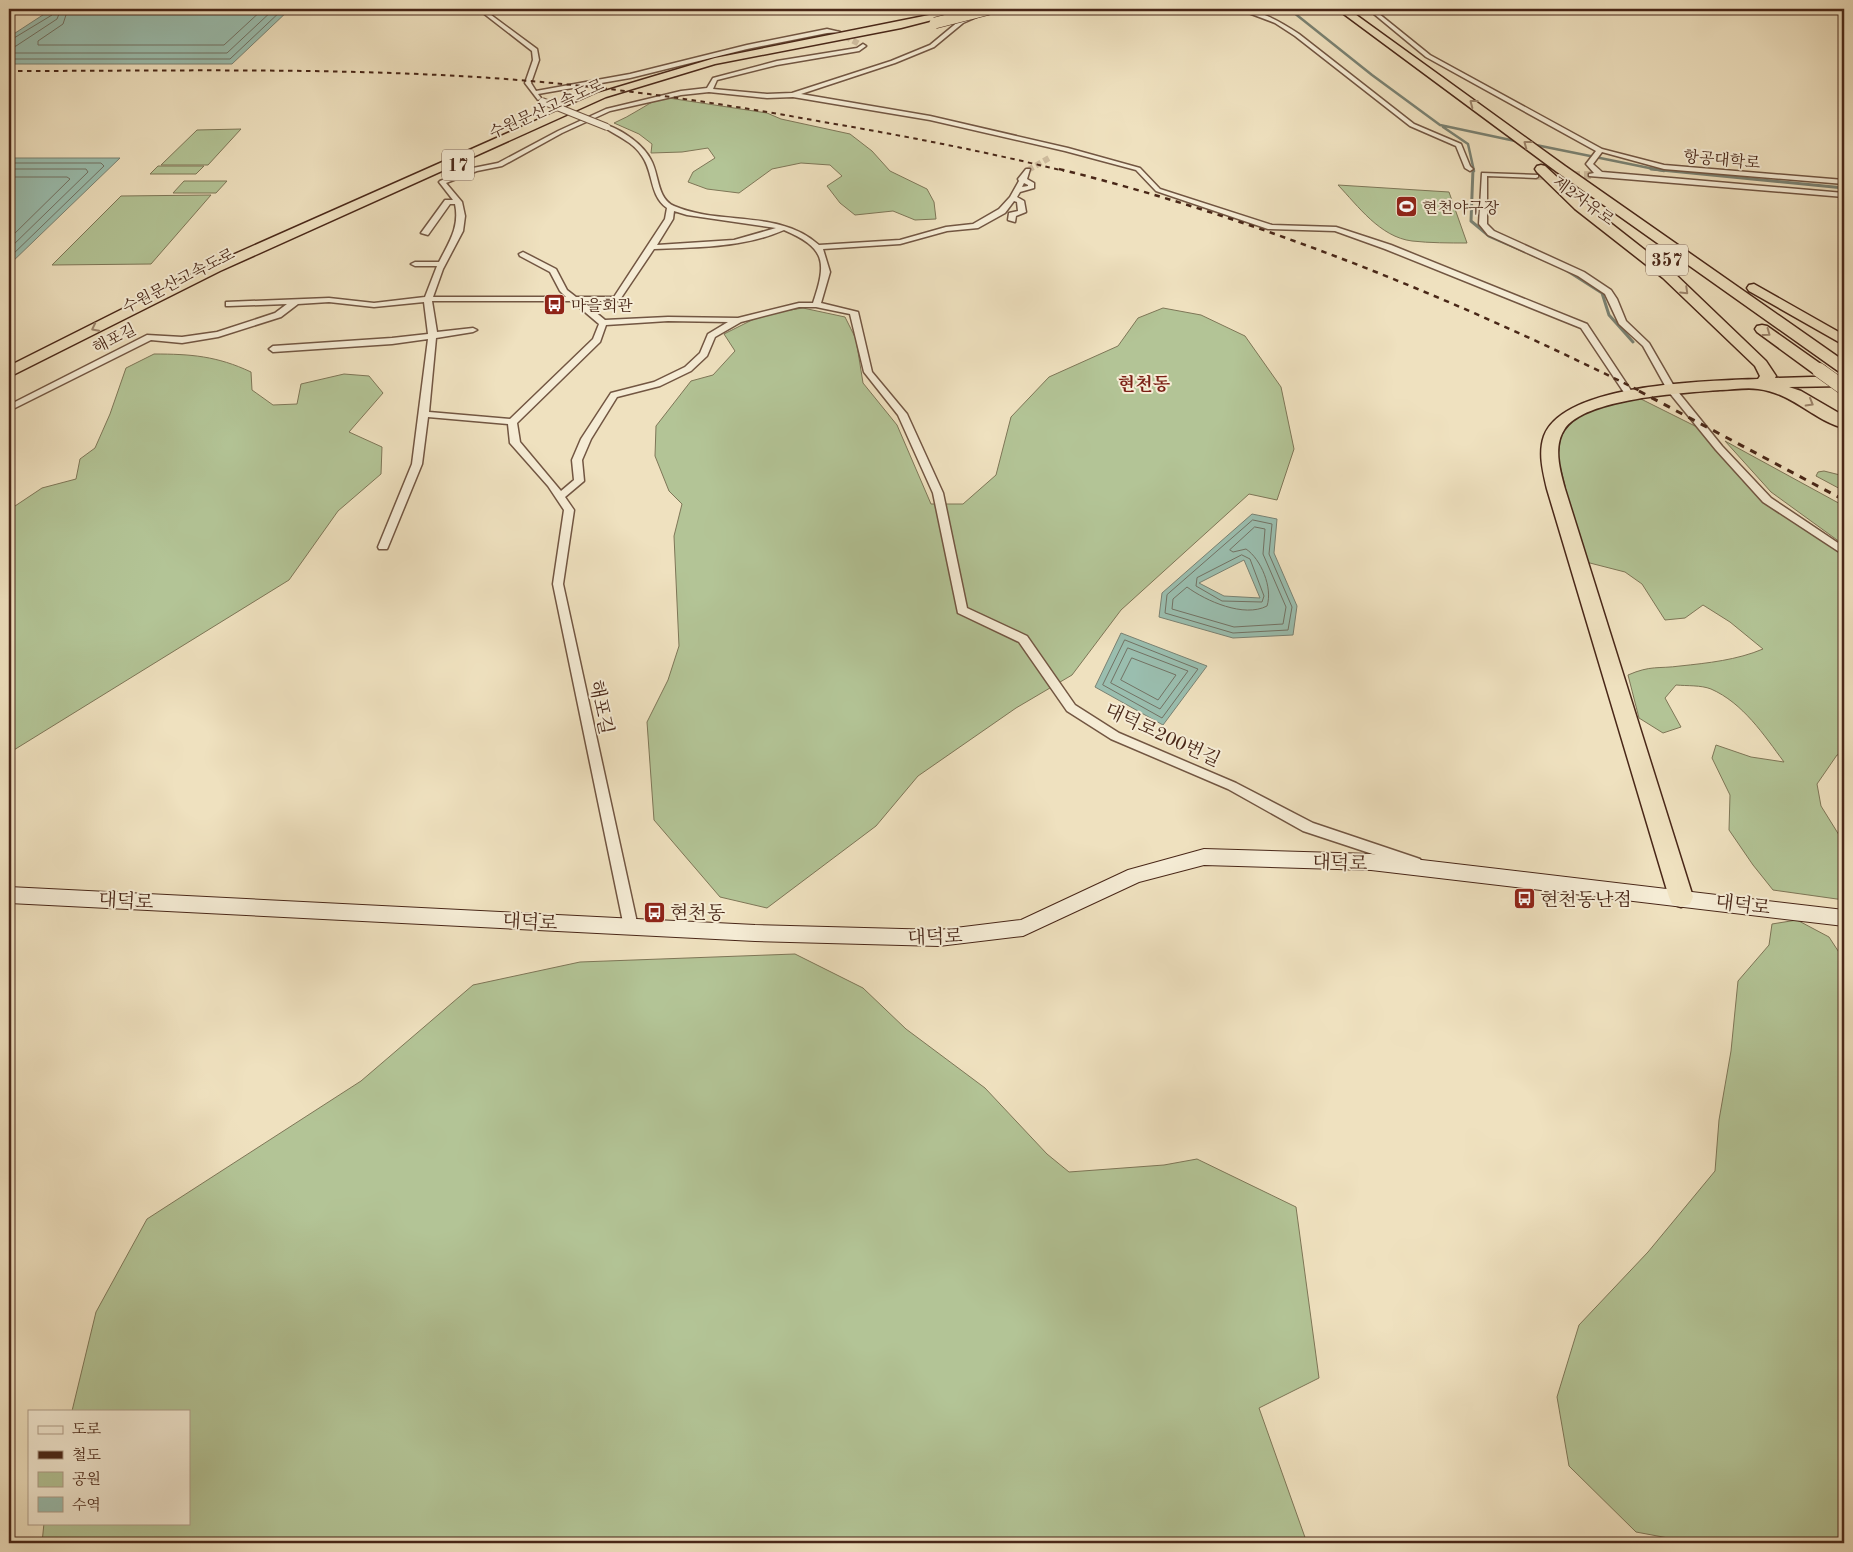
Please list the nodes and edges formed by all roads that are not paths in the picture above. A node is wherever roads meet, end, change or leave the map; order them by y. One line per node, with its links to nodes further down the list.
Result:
1 (480, 9): 14 (street)
2 (970, 9): 10 (highway, 수원문산고속도로 / 17)
3 (982, 9): 15 (street)
4 (990, 9): 10 (highway, 수원문산고속도로 / 17, bridge)
5 (1240, 9): 9 (street)
6 (1370, 9): 17 (street, 항공대학로)
7 (1262, 10): 9 (street)
8 (1337, 12): 19 (highway, 제2자유로 / 357); 19 (highway, 제2자유로 / 357, one-way to 8)
9 (1254, 13): 20 (street)
10 (929, 22): 54 (highway, 수원문산고속도로 / 17, one-way to 54); 56 (highway, 수원문산고속도로 / 17)
11 (838, 32): 14 (street)
12 (863, 46): 13 (street)
13 (709, 90): 15 (street); 30 (street)
14 (534, 93): 31 (street, bridge)
15 (793, 95): 16 (street)
16 (1066, 149): 18 (street); 60 (street)
17 (1598, 152): 23 (street); 26 (street, 항공대학로)
18 (1058, 153)
19 (1540, 167): 21 (highway, 제2자유로 / 357); 40 (highway, 제2자유로 / 357); 57 (highway, one-way to 57); 59 (street)
20 (1470, 168)
21 (1561, 169): 51 (highway); 53 (highway, 제2자유로 / 357)
22 (1028, 170): 25 (street)
23 (1600, 174): 24 (street, 항공대학로); 28 (street, 항공대학로)
24 (1591, 175)
25 (1021, 179): 27 (street); 27 (street)
26 (1844, 182)
27 (1017, 190): 29 (street)
28 (1844, 195)
29 (1012, 198): 32 (street); 36 (street)
30 (458, 202): 34 (street); 39 (street)
31 (671, 207): 33 (street); 35 (street)
32 (1012, 220)
33 (781, 229): 35 (street); 36 (street)
34 (425, 232)
35 (652, 247): 42 (street)
36 (820, 247): 45 (street)
37 (523, 254): 42 (street)
38 (415, 264): 39 (street)
39 (442, 264): 41 (street)
40 (1692, 278)
41 (428, 299): 42 (street); 43 (street); 50 (street)
42 (574, 299): 47 (street)
43 (295, 302): 44 (street); 61 (street, 해포길)
44 (229, 304)
45 (816, 305): 48 (street, 대덕로200번길); 68 (street, 대덕로200번길)
46 (1748, 318): 58 (highway, one-way to 58, bridge)
47 (605, 319): 48 (street, 대덕로200번길); 63 (street)
48 (738, 320): 65 (street)
49 (473, 330): 50 (street)
50 (432, 337): 52 (street); 62 (street)
51 (1844, 341)
52 (273, 349)
53 (1844, 368)
54 (9, 372)
55 (1844, 381): 57 (highway)
56 (9, 385)
57 (1763, 385): 59 (highway); 64 (highway, one-way to 64)
58 (1844, 388)
59 (1671, 389): 60 (highway); 67 (street)
60 (1630, 395): 70 (highway)
61 (9, 408)
62 (424, 414): 63 (street); 66 (street)
63 (512, 422): 65 (street, 해포길)
64 (1844, 422)
65 (560, 496): 72 (street, 해포길)
66 (383, 547)
67 (1844, 552)
68 (1437, 870): 70 (street, 대덕로); 72 (street, 대덕로)
69 (9, 895): 72 (street, 대덕로)
70 (1681, 897): 71 (street, 대덕로)
71 (1844, 918)
72 (631, 927)

